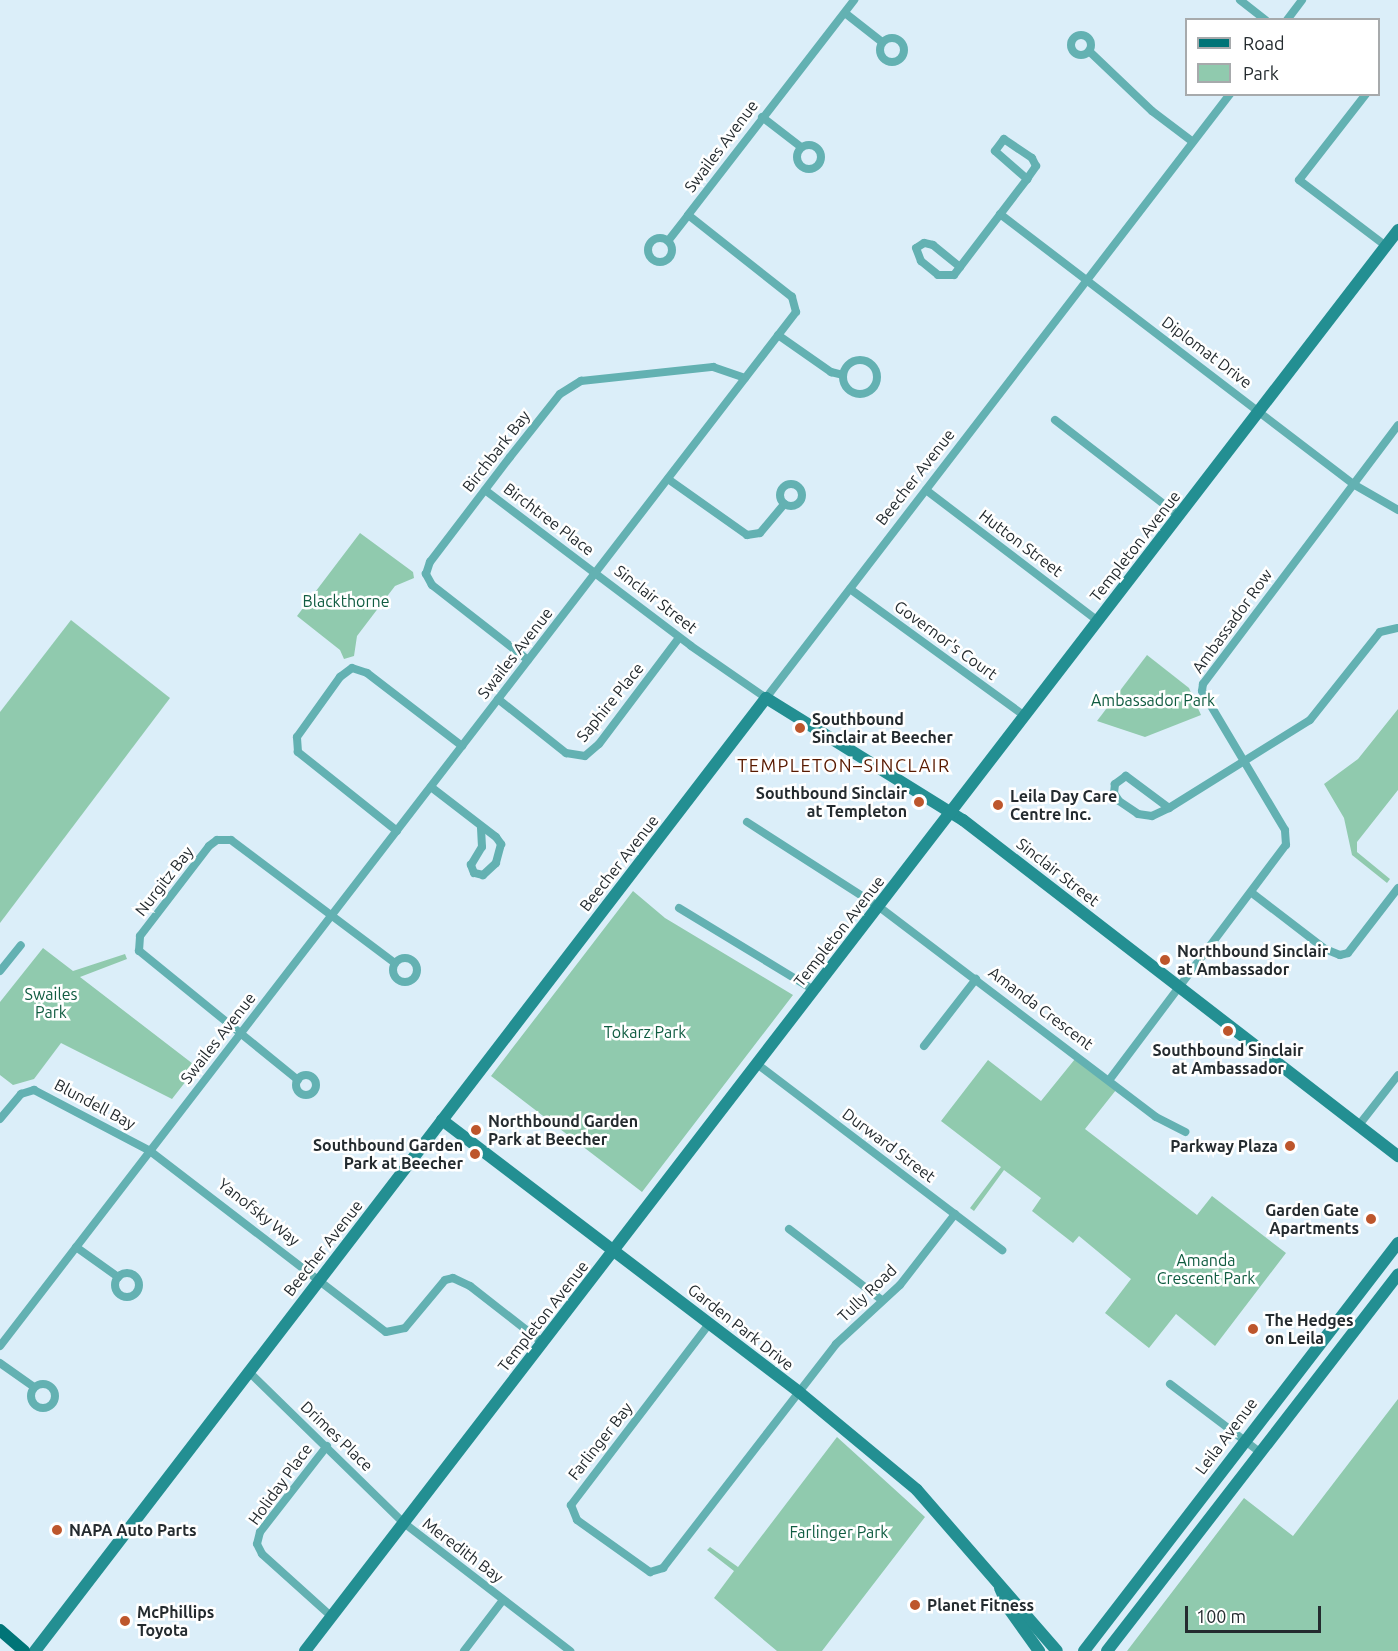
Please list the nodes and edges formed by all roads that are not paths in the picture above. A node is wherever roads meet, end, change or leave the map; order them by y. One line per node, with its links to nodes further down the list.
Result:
1 (855, 0): 4 (street, Swailes Avenue)
2 (1240, 0): 5 (street)
3 (1302, 0): 6 (street)
4 (845, 13): 7 (street); 11 (street, Swailes Avenue)
5 (1263, 18)
6 (1288, 18)
7 (882, 42)
8 (1089, 51): 12 (street)
9 (1228, 96): 12 (street, Beecher Avenue)
10 (1364, 96): 19 (street)
11 (762, 117): 13 (street); 16 (street, Swailes Avenue)
12 (1193, 142): 21 (street, Beecher Avenue)
13 (801, 147)
14 (1027, 178): 14 (street); 15 (street)
15 (1000, 214): 20 (street); 21 (street, Diplomat Drive)
16 (688, 215): 18 (street); 22 (street, Swailes Avenue)
17 (1398, 230): 19 (street, Templeton Avenue)
18 (668, 241)
19 (1386, 246): 25 (street, Templeton Avenue)
20 (960, 267): 20 (street)
21 (1088, 279): 25 (street, Diplomat Drive); 31 (street, Beecher Avenue)
22 (778, 335): 23 (street); 24 (street, Swailes Avenue)
23 (843, 375): 23 (street)
24 (745, 378): 28 (street, Swailes Avenue); 30 (street, Birchbark Bay)
25 (1260, 410): 29 (street, Diplomat Drive); 34 (street, Templeton Avenue)
26 (1055, 420): 34 (street)
27 (1398, 425): 29 (street, Ambassador Row)
28 (668, 479): 32 (street); 35 (street, Swailes Avenue)
29 (1353, 484): 33 (street, Diplomat Drive); 45 (street, Ambassador Row)
30 (485, 490): 35 (street, Birchtree Place); 40 (street, Birchbark Bay)
31 (926, 490): 36 (street, Beecher Avenue); 37 (street, Hutton Street)
32 (784, 504)
33 (1398, 510)
34 (1179, 516): 37 (street, Templeton Avenue)
35 (595, 573): 39 (street, Sinclair Street); 40 (street, Swailes Avenue)
36 (850, 589): 41 (street, Beecher Avenue); 43 (street, Governor's Court)
37 (1098, 621): 43 (street, Templeton Avenue)
38 (1398, 628): 45 (street)
39 (679, 638): 41 (street, Sinclair Street); 42 (street, Saphire Place)
40 (528, 660): 42 (street, Swailes Avenue)
41 (766, 698): 48 (street, Sinclair Street); 70 (street, Beecher Avenue)
42 (498, 699): 44 (street, Swailes Avenue)
43 (1025, 716): 48 (street, Templeton Avenue)
44 (462, 746): 46 (street, Swailes Avenue); 51 (street)
45 (1246, 760): 47 (street); 53 (street, Ambassador Row)
46 (430, 787): 50 (street); 51 (street, Swailes Avenue)
47 (1169, 808): 47 (street)
48 (951, 812): 54 (street, Templeton Avenue); 61 (street, Sinclair Street)
49 (747, 822): 54 (street, Amanda Crescent)
50 (481, 827): 50 (street)
51 (397, 831): 56 (street, Swailes Avenue)
52 (1398, 888): 53 (street)
53 (1252, 893): 61 (street, Ambassador Row)
54 (878, 906): 60 (street, Amanda Crescent); 62 (street, Templeton Avenue)
55 (679, 908): 62 (street)
56 (332, 915): 58 (street); 63 (street, Swailes Avenue); 63 (street, Nurgitz Bay)
57 (21, 945): 59 (street)
58 (396, 963)
59 (0, 972)
60 (976, 979): 64 (street); 67 (street, Amanda Crescent)
61 (1179, 987): 67 (street, Ambassador Row); 71 (street, Sinclair Street)
62 (814, 990): 65 (street, Templeton Avenue)
63 (241, 1033): 68 (street); 73 (street, Swailes Avenue)
64 (924, 1046)
65 (757, 1064): 75 (street, Durward Street); 80 (street, Templeton Avenue)
66 (1398, 1075): 71 (street)
67 (1110, 1078): 72 (street, Amanda Crescent)
68 (298, 1080)
69 (0, 1119): 73 (street, Blundell Bay)
70 (442, 1120): 80 (street, Garden Park Drive); 83 (street, Beecher Avenue)
71 (1359, 1125): 74 (street, Sinclair Street)
72 (1185, 1132)
73 (150, 1151): 78 (street, Swailes Avenue); 83 (street, Yanofsky Way)
74 (1398, 1156)
75 (955, 1214): 79 (street, Durward Street); 84 (street, Tully Road)
76 (789, 1229): 84 (street)
77 (1398, 1243): 93 (street, Leila Avenue)
78 (76, 1247): 82 (street); 87 (street, Swailes Avenue)
79 (1002, 1250)
80 (614, 1251): 85 (street, Garden Park Drive); 86 (street, Templeton Avenue)
81 (1398, 1274): 95 (street)
82 (118, 1277)
83 (320, 1279): 86 (street, Yanofsky Way); 89 (street, Beecher Avenue)
84 (882, 1300): 92 (street, Tully Road)
85 (709, 1324): 92 (street, Garden Park Drive); 92 (street, Farlinger Bay)
86 (543, 1343): 96 (street, Templeton Avenue)
87 (0, 1346)
88 (0, 1363): 91 (street)
89 (249, 1372): 94 (street, Drimes Place); 102 (street, Beecher Avenue)
90 (1170, 1384): 93 (street)
91 (34, 1387)
92 (799, 1392): 97 (street, Garden Park Drive)
93 (1244, 1440): 95 (street); 108 (street, Leila Avenue)
94 (327, 1446): 96 (street, Drimes Place); 99 (street, Holiday Place)
95 (1261, 1453): 109 (street)
96 (404, 1523): 98 (street, Meredith Bay); 99 (street, Templeton Avenue)
97 (998, 1584): 106 (street, Garden Park Drive); 107 (street, Garden Park Drive)
98 (503, 1600): 104 (street, Meredith Bay); 105 (street, Meredith Bay)
99 (332, 1617): 103 (street, Templeton Avenue)
100 (0, 1630): 101 (main road)
101 (24, 1651)
102 (35, 1651)
103 (305, 1651)
104 (464, 1651)
105 (570, 1651)
106 (1039, 1651)
107 (1058, 1651)
108 (1084, 1651)
109 (1107, 1651)

